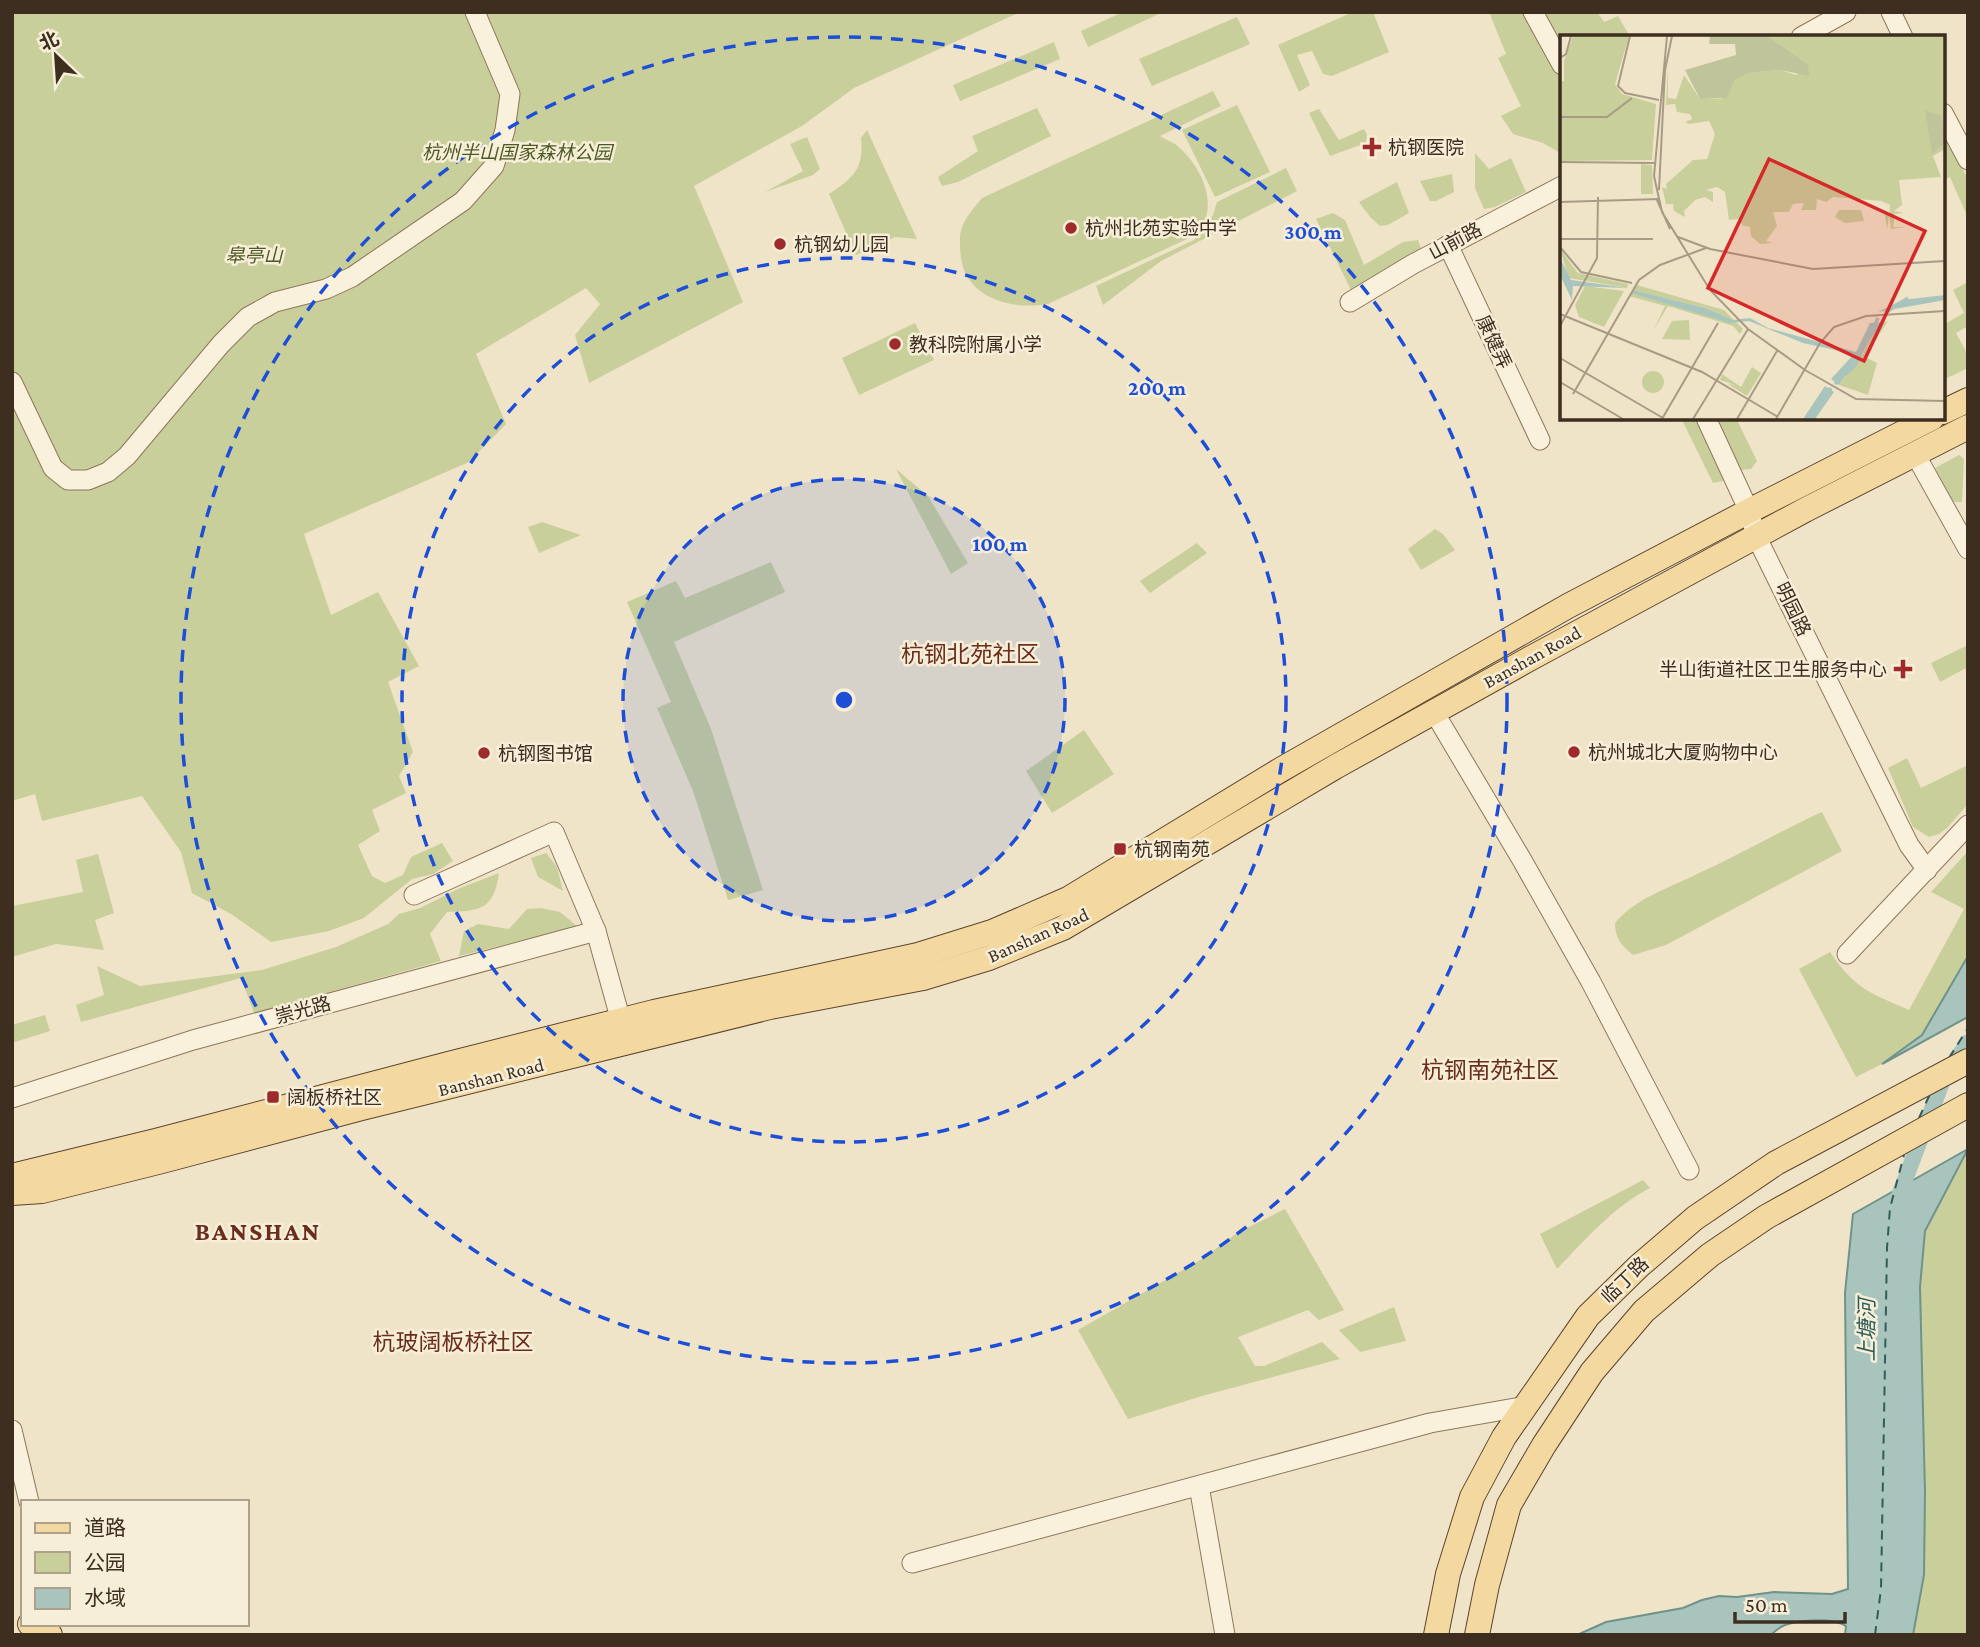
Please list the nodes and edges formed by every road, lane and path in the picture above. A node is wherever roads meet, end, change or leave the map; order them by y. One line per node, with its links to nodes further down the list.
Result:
1 (475, 12): 13 (street)
2 (1533, 12): 7 (street)
3 (1846, 12): 5 (street)
4 (1891, 12): 6 (street)
5 (1805, 35)
6 (1902, 35)
7 (1560, 61)
8 (1945, 117): 9 (street)
9 (1968, 160)
10 (1560, 187): 11 (street, 山前路)
11 (1448, 245): 12 (street, 山前路); 19 (street, 康健弄)
12 (1350, 302)
13 (12, 382)
14 (1968, 400): 15 (main road)
15 (1945, 411)
16 (1707, 420): 21 (street, 明园路)
17 (1927, 420): 21 (main road, Banshan Road)
18 (1968, 427): 20 (main road, Banshan Road)
19 (1540, 440)
20 (1915, 454): 22 (main road, Banshan Road); 23 (street)
21 (1749, 511): 22 (street, 明园路); 30 (main road, Banshan Road)
22 (1756, 536): 24 (main road, Banshan Road); 26 (street, 明园路)
23 (1968, 549)
24 (1434, 712): 34 (street); 36 (main road, Banshan Road)
25 (1968, 825): 26 (street)
26 (1927, 870): 29 (street)
27 (414, 895): 28 (street)
28 (596, 931): 30 (street); 32 (street, 崇光路)
29 (1847, 954)
30 (621, 1021): 35 (main road, Banshan Road)
31 (1968, 1060): 37 (main road, 临丁路)
32 (12, 1098)
33 (1968, 1105): 46 (main road, 临丁路)
34 (1689, 1170)
35 (12, 1176)
36 (12, 1193)
37 (1526, 1406): 39 (street); 45 (main road, 临丁路)
38 (12, 1430): 40 (street)
39 (1199, 1486): 41 (street); 44 (street)
40 (29, 1500)
41 (912, 1563)
42 (34, 1626): 43 (main road)
43 (50, 1635)
44 (1225, 1635)
45 (1436, 1635)
46 (1477, 1635)

